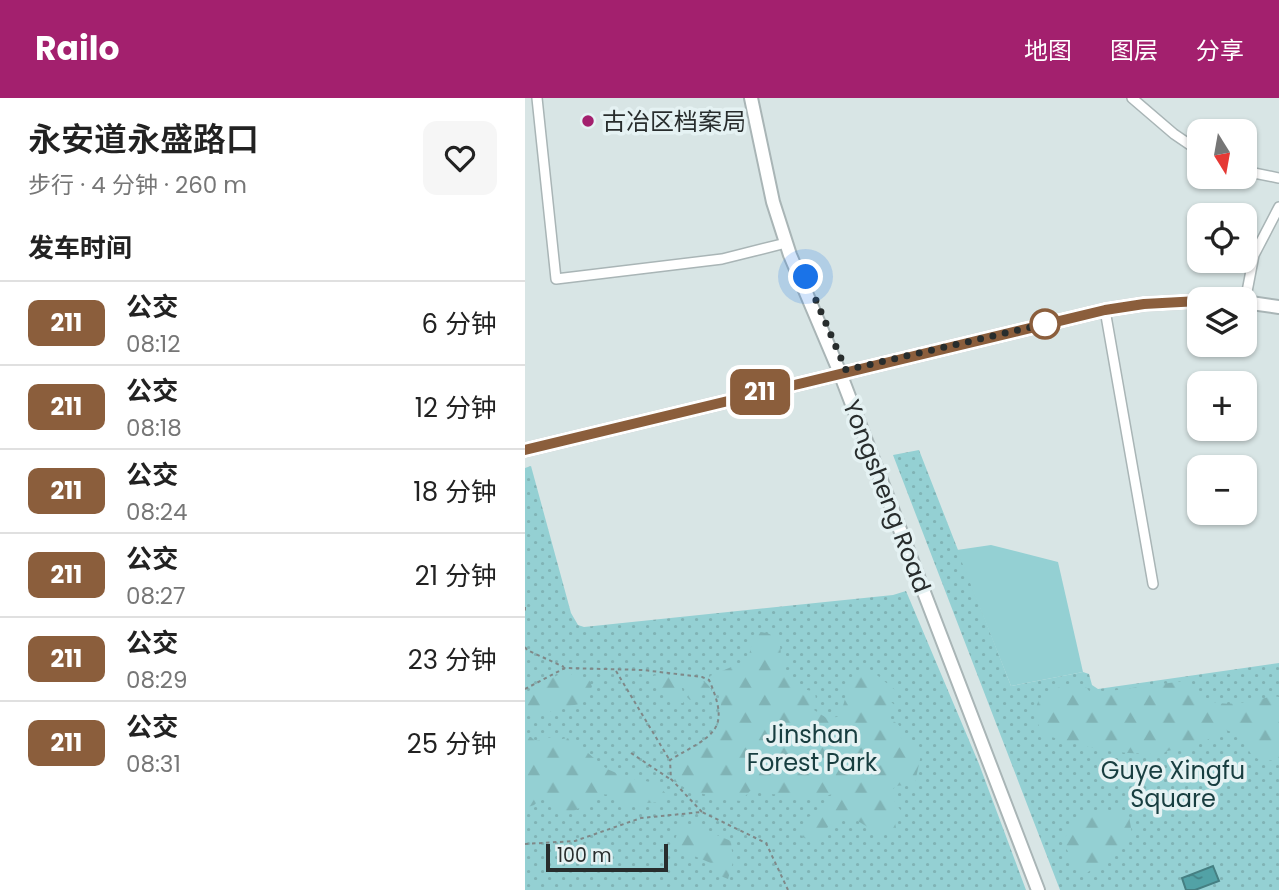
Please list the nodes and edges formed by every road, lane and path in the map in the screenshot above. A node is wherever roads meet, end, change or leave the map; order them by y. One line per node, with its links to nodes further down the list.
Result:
1 (537, 98): 9 (street)
2 (751, 98): 9 (main road, Yongsheng Road)
3 (759, 98): 15 (main road, Yongsheng Road)
4 (1132, 98): 5 (street)
5 (1187, 143)
6 (1257, 174): 7 (street)
7 (1279, 178)
8 (1279, 207): 10 (street)
9 (786, 243): 15 (main road, Yongsheng Road)
10 (1248, 287)
11 (1187, 302): 14 (main road)
12 (1257, 304): 13 (main road)
13 (1279, 307)
14 (1105, 310): 15 (main road); 17 (street)
15 (843, 372): 16 (main road); 30 (main road, Yongsheng Road); 31 (main road, Yongsheng Road)
16 (525, 450)
17 (1153, 584)
18 (525, 607): 19 (path)
19 (525, 611)
20 (525, 647): 21 (path)
21 (565, 668): 22 (path); 23 (path)
22 (615, 669): 25 (path); 25 (path)
23 (525, 689)
24 (631, 753): 26 (path)
25 (670, 760): 26 (path)
26 (671, 779): 27 (path)
27 (702, 812): 28 (path); 29 (path)
28 (525, 844)
29 (788, 890)
30 (1038, 890)
31 (1046, 890)

